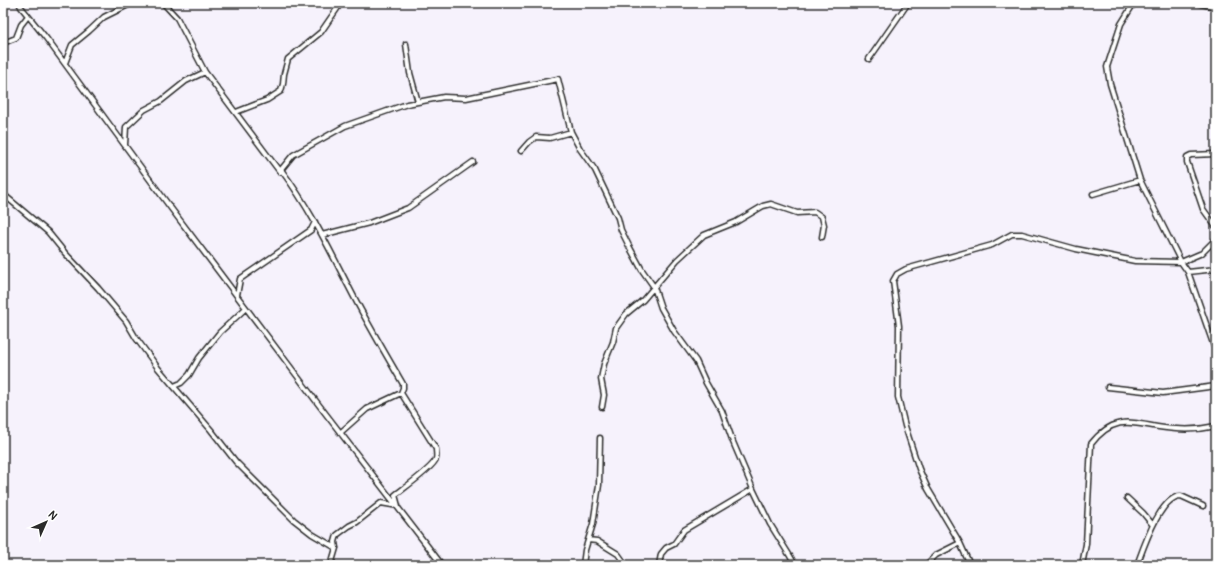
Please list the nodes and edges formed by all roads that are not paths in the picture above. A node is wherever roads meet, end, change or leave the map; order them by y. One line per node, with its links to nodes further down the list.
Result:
1 (19, 3): 9 (street)
2 (132, 3): 13 (street)
3 (163, 3): 14 (street)
4 (341, 3): 16 (street)
5 (908, 3): 12 (street)
6 (1134, 3): 23 (street)
7 (1196, 3): 8 (street)
8 (1216, 7)
9 (28, 16): 10 (street); 13 (street)
10 (3, 43)
11 (406, 44): 15 (street)
12 (869, 59)
13 (65, 63): 18 (street)
14 (205, 72): 16 (street); 18 (street)
15 (418, 102): 17 (street); 22 (street)
16 (236, 112): 22 (street)
17 (570, 132): 19 (street); 36 (street)
18 (125, 145): 37 (street)
19 (521, 151)
20 (1216, 154): 27 (street)
21 (473, 162): 30 (street)
22 (280, 172): 26 (street)
23 (1140, 180): 25 (street); 33 (street)
24 (3, 194): 40 (street)
25 (1093, 194)
26 (316, 222): 28 (street); 29 (street)
27 (1216, 227)
28 (311, 230): 29 (street); 37 (street)
29 (320, 230): 30 (street)
30 (322, 235): 43 (street)
31 (822, 237): 36 (street)
32 (1216, 239): 33 (street)
33 (1181, 262): 35 (street); 54 (street)
34 (1216, 269): 35 (street)
35 (1188, 272): 39 (street)
36 (654, 287): 44 (street); 48 (street)
37 (236, 295): 38 (street)
38 (246, 308): 40 (street); 46 (street)
39 (1216, 352)
40 (174, 386): 55 (street)
41 (1216, 386): 42 (street)
42 (1108, 387)
43 (400, 393): 46 (street); 50 (street)
44 (602, 407)
45 (1216, 426): 64 (street)
46 (340, 433): 50 (street)
47 (600, 438): 53 (street)
48 (753, 489): 60 (street); 61 (street)
49 (1127, 498): 52 (street)
50 (398, 506): 55 (street); 57 (street)
51 (1203, 506): 52 (street)
52 (1152, 524): 65 (street)
53 (588, 540): 58 (street); 59 (street)
54 (960, 543): 62 (street); 63 (street)
55 (336, 548): 56 (street)
56 (331, 565)
57 (442, 565)
58 (583, 565)
59 (626, 565)
60 (659, 565)
61 (795, 565)
62 (926, 565)
63 (970, 565)
64 (1082, 565)
65 (1137, 565)

